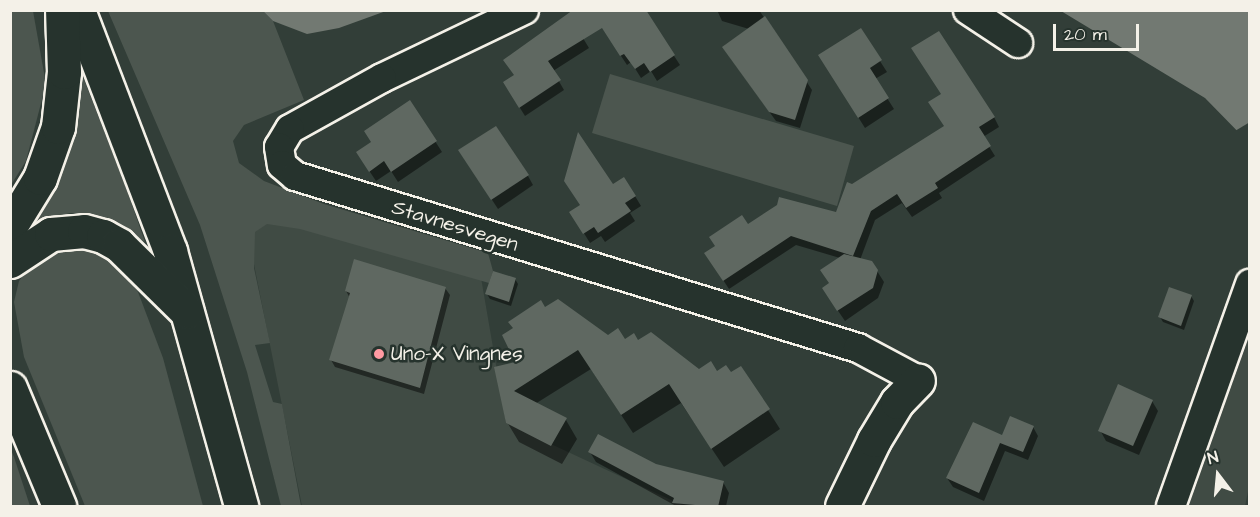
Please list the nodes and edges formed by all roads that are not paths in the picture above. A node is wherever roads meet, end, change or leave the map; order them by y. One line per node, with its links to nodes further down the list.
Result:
1 (62, 10): 6 (main road)
2 (78, 10): 9 (main road)
3 (524, 10): 10 (street, Stavnesvegen)
4 (968, 10): 5 (street)
5 (1018, 43)
6 (10, 227)
7 (10, 261): 9 (main road)
8 (1250, 284): 15 (street)
9 (188, 313): 13 (main road)
10 (918, 380): 14 (main road)
11 (10, 388): 12 (main road)
12 (59, 507)
13 (241, 507)
14 (842, 507)
15 (1171, 507)

